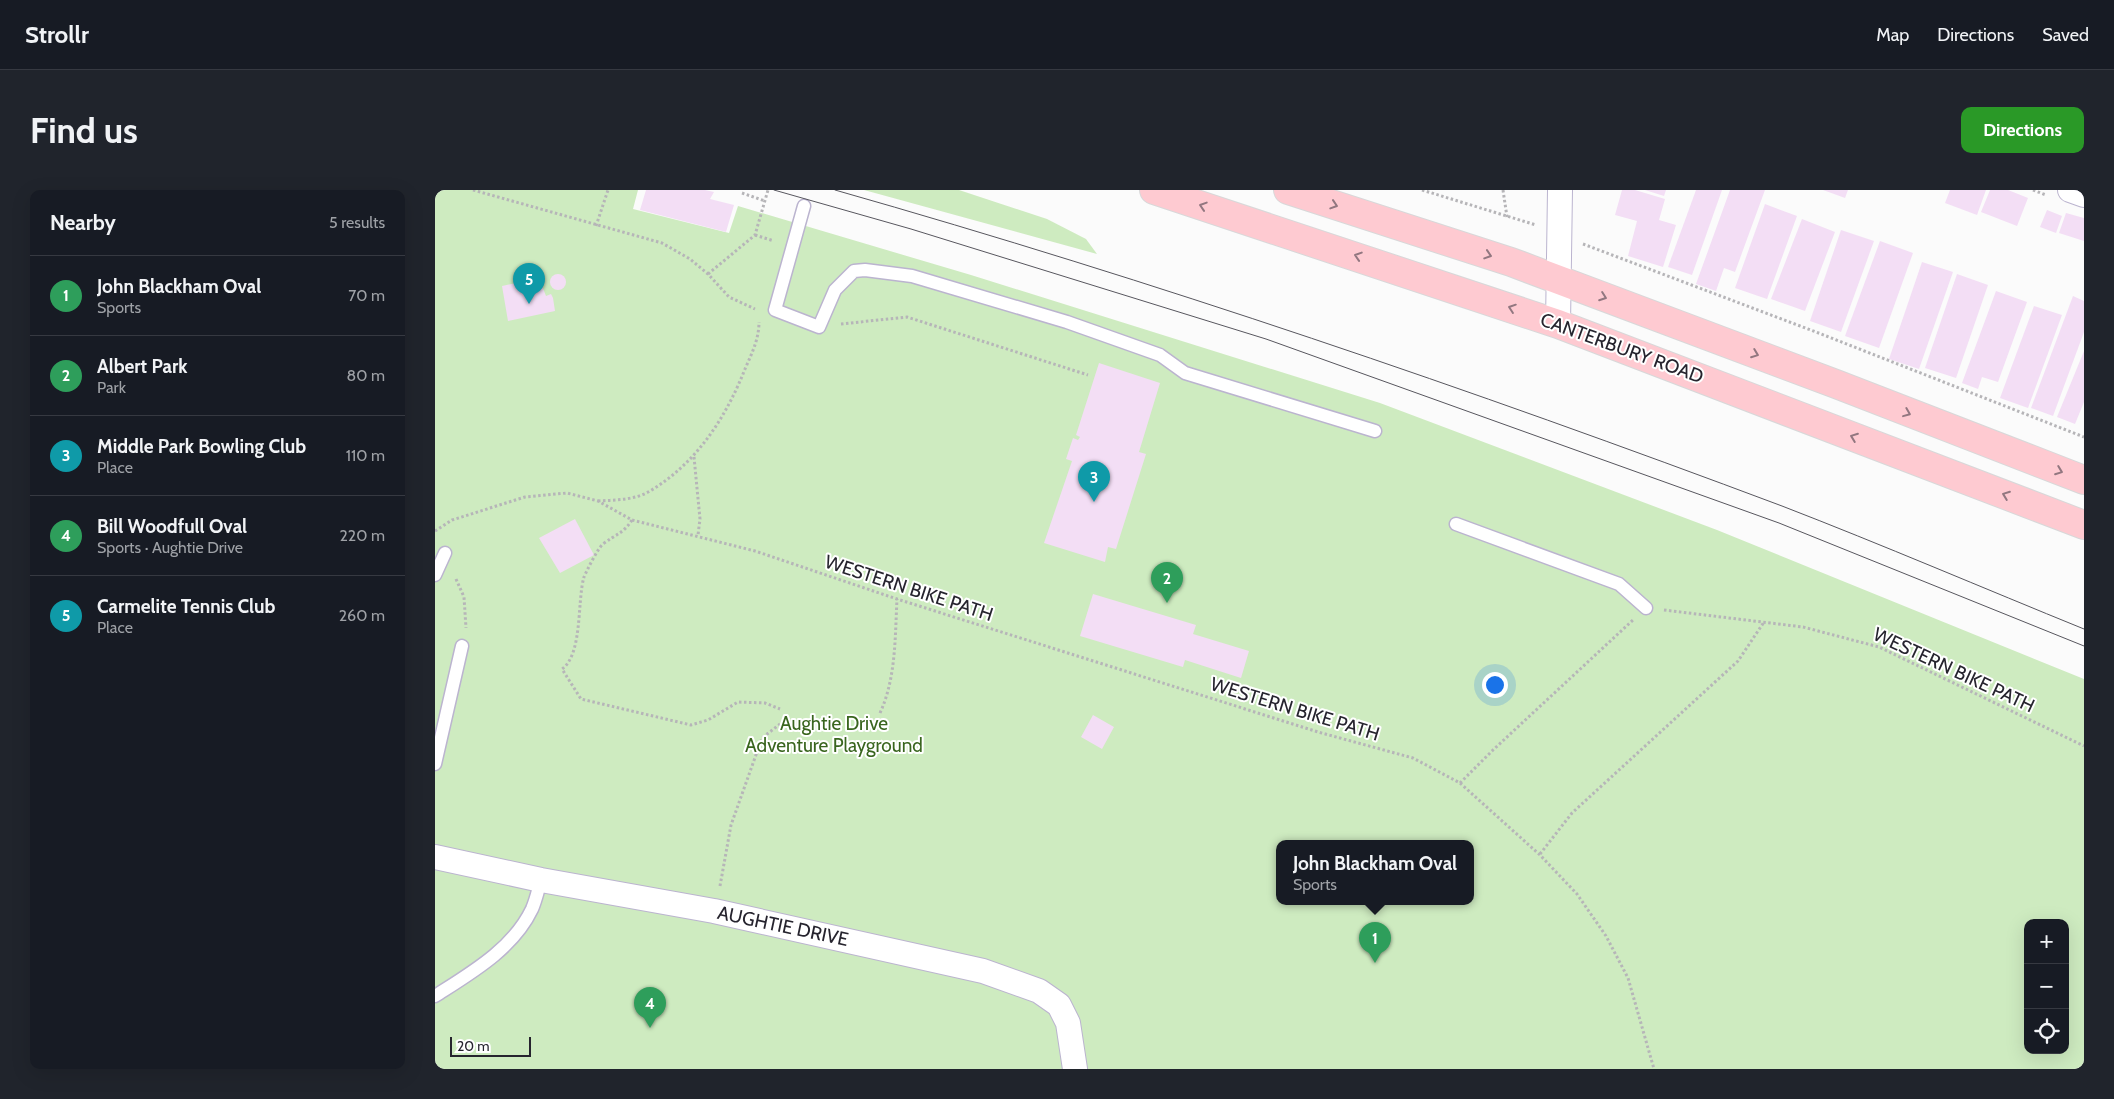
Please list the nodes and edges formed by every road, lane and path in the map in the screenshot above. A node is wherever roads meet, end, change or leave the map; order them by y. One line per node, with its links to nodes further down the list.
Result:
1 (473, 190): 15 (path)
2 (608, 190): 15 (path)
3 (768, 190): 12 (path)
4 (1154, 190): 23 (main road, CANTERBURY ROAD, one-way to 4)
5 (1287, 190): 20 (main road, one-way to 20)
6 (1421, 190): 14 (path)
7 (1503, 190): 14 (path)
8 (1560, 190): 16 (street)
9 (2070, 190): 11 (street)
10 (742, 193): 12 (path)
11 (2084, 195)
12 (765, 201): 17 (path)
13 (804, 206): 24 (lane)
14 (1508, 218): 16 (path)
15 (596, 226): 19 (path)
16 (1559, 234): 20 (street); 27 (path)
17 (755, 235): 18 (path); 19 (path)
18 (779, 243)
19 (708, 274): 21 (path)
20 (1558, 280): 23 (street); 29 (main road, one-way to 29)
21 (760, 310)
22 (759, 319): 28 (path)
23 (1558, 324): 33 (main road, CANTERBURY ROAD, one-way to 23)
24 (819, 327): 25 (path); 26 (lane)
25 (1088, 375)
26 (1375, 432)
27 (2084, 437)
28 (694, 456): 30 (path); 35 (path)
29 (2084, 480)
30 (598, 501): 31 (path, WESTERN BIKE PATH); 34 (path, WESTERN BIKE PATH)
31 (632, 520): 35 (path, WESTERN BIKE PATH); 42 (path)
32 (1456, 524): 39 (lane)
33 (2084, 525)
34 (435, 531)
35 (698, 535): 38 (path, WESTERN BIKE PATH)
36 (445, 553): 37 (lane); 41 (path)
37 (435, 575)
38 (897, 599): 43 (path); 47 (path, WESTERN BIKE PATH)
39 (1646, 608): 40 (path, WESTERN BIKE PATH); 47 (path)
40 (1764, 622): 45 (path, WESTERN BIKE PATH); 48 (path)
41 (462, 646): 46 (lane)
42 (780, 709)
43 (880, 713)
44 (780, 724): 51 (path)
45 (2084, 746)
46 (435, 764)
47 (1460, 783): 48 (path, WESTERN BIKE PATH)
48 (1540, 855): 54 (path, WESTERN BIKE PATH)
49 (435, 856): 50 (street, AUGHTIE DRIVE)
50 (541, 880): 51 (street, AUGHTIE DRIVE); 52 (lane)
51 (715, 911): 53 (street, AUGHTIE DRIVE)
52 (435, 996)
53 (1075, 1069)
54 (1654, 1069)

